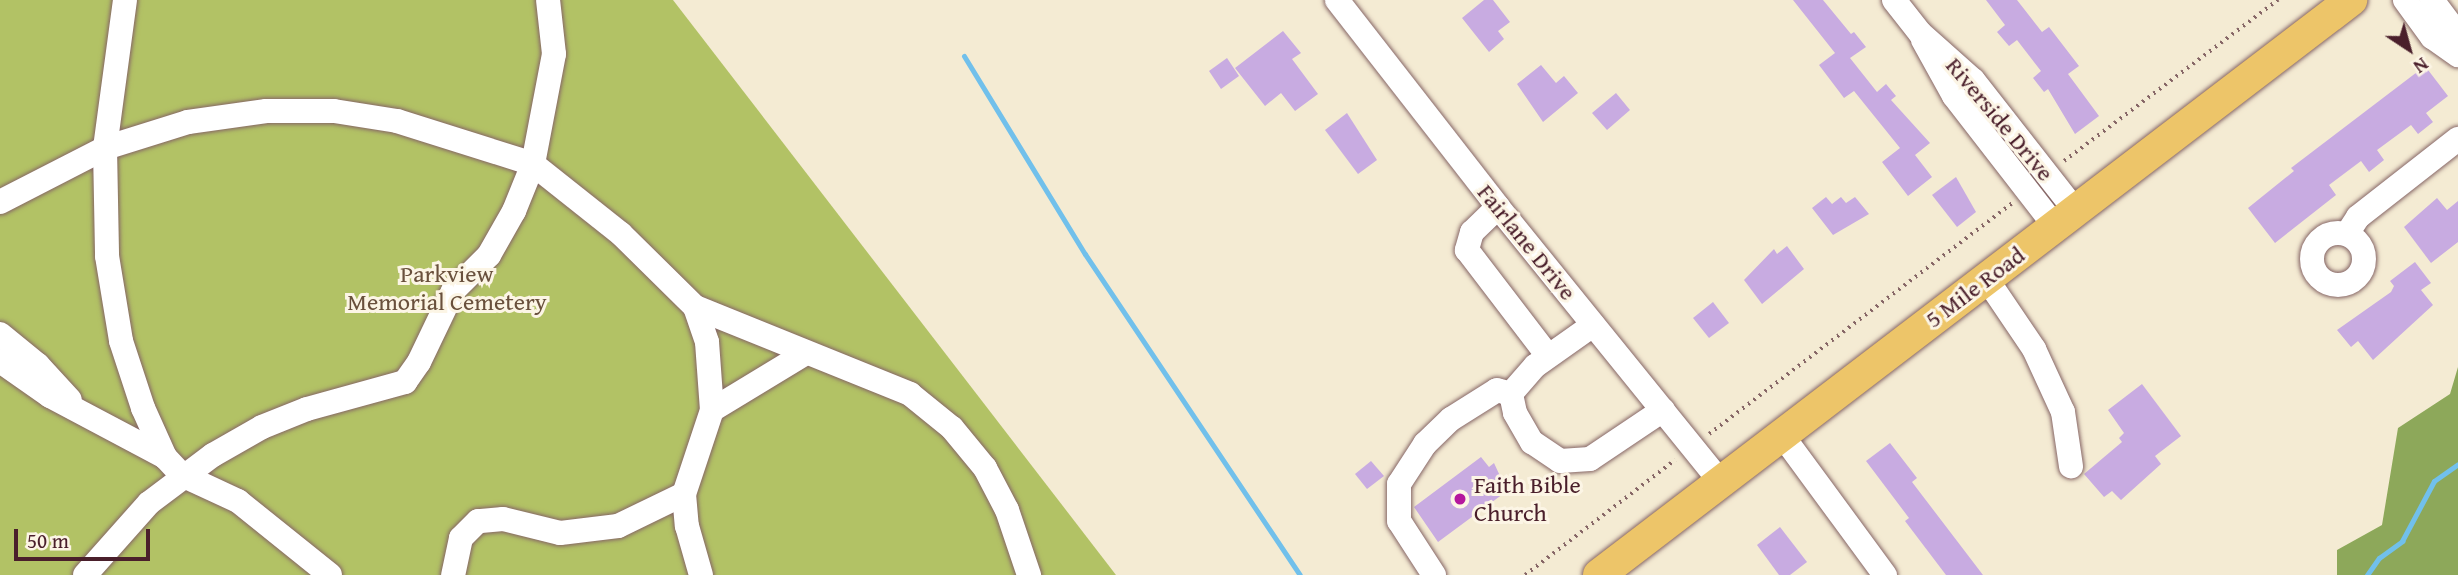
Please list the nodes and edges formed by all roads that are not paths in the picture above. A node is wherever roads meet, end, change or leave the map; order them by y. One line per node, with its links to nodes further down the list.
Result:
1 (125, 0): 11 (street)
2 (548, 0): 12 (street)
3 (1337, 0): 14 (street, Fairlane Drive)
4 (1894, 0): 8 (street, Riverside Drive)
5 (2351, 0): 15 (main road, 5 Mile Road)
6 (2405, 0): 9 (street)
7 (2432, 0): 9 (street)
8 (1920, 33): 15 (street, Riverside Drive); 15 (street, Riverside Drive)
9 (2456, 53)
10 (2458, 139): 16 (street)
11 (106, 148): 12 (street); 13 (street); 29 (street)
12 (533, 164): 18 (street); 31 (street)
13 (0, 202)
14 (1498, 208): 19 (street, Fairlane Drive); 22 (street)
15 (2065, 218): 17 (main road, 5 Mile Road)
16 (2347, 234)
17 (1986, 278): 28 (main road, 5 Mile Road); 30 (street)
18 (695, 307): 21 (street); 26 (street)
19 (1593, 325): 22 (street); 27 (street, Fairlane Drive)
20 (0, 334): 25 (street)
21 (804, 354): 26 (street); 38 (street)
22 (1548, 356): 24 (street)
23 (0, 360): 25 (street)
24 (1511, 394): 27 (street); 39 (street)
25 (75, 406): 29 (street)
26 (712, 410): 33 (street)
27 (1663, 410): 32 (street, Fairlane Drive)
28 (1782, 435): 32 (main road, 5 Mile Road); 41 (street)
29 (165, 457): 31 (street)
30 (2071, 467)
31 (182, 475): 34 (street); 35 (street)
32 (1721, 482): 40 (main road, 5 Mile Road)
33 (684, 494): 36 (street); 37 (street)
34 (85, 575)
35 (330, 575)
36 (453, 575)
37 (701, 575)
38 (1029, 575)
39 (1434, 575)
40 (1599, 575)
41 (1885, 575)

